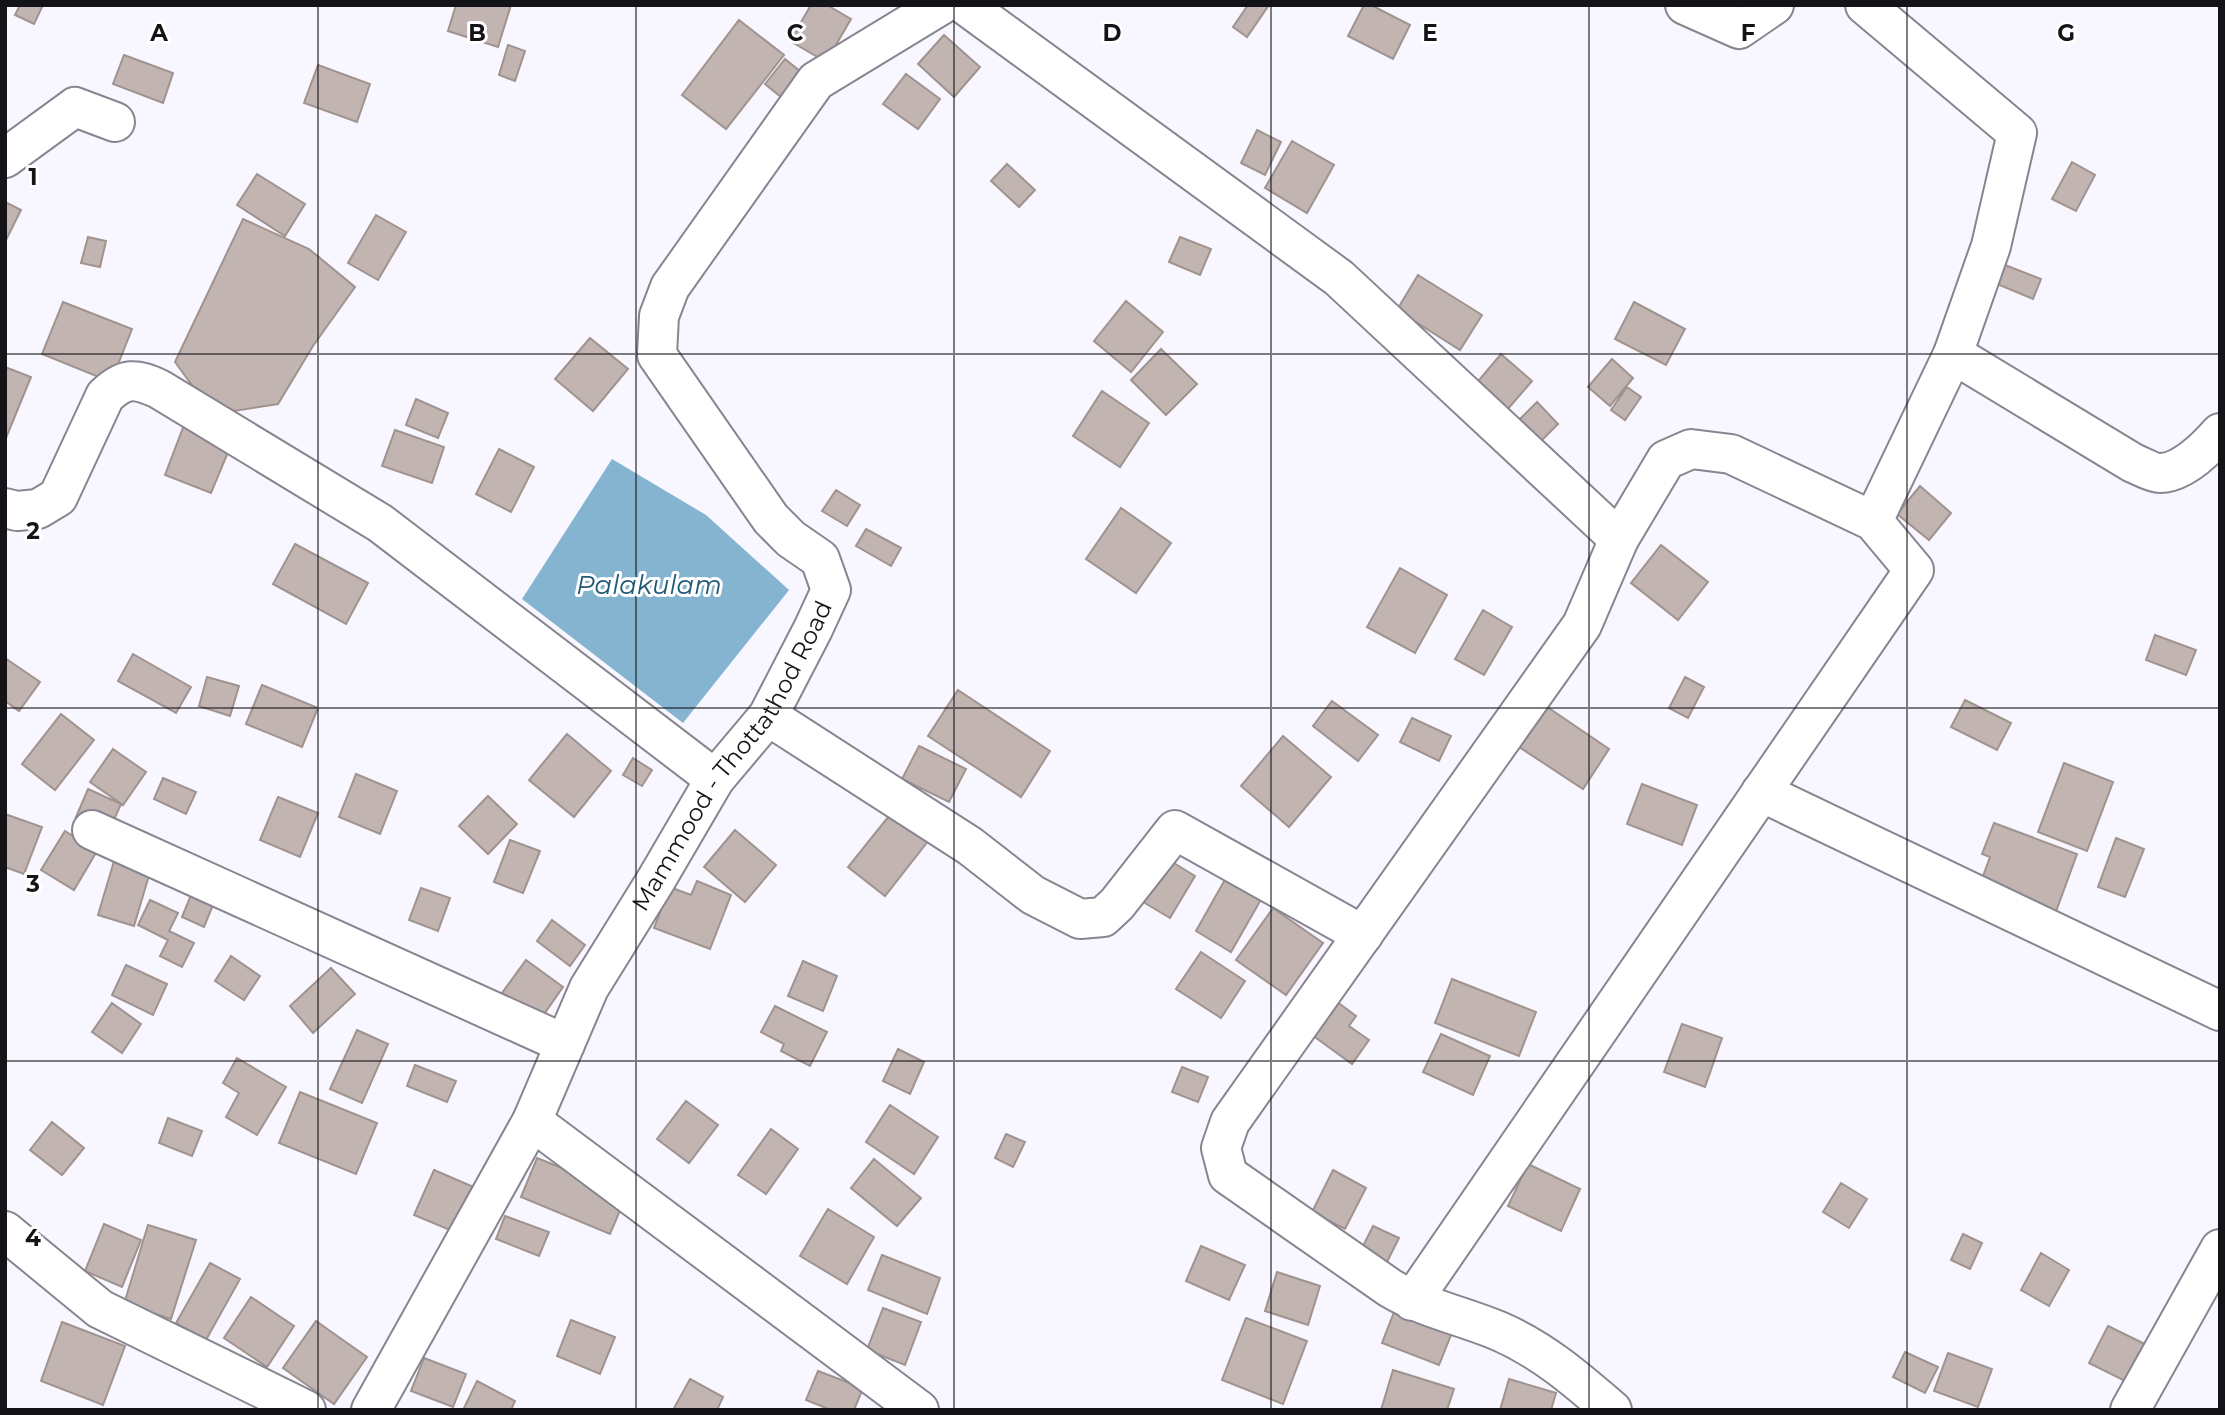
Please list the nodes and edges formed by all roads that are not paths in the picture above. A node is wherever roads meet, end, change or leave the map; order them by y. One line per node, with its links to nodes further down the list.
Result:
1 (941, 5): 13 (street, Mammood - Thottathod Road)
2 (965, 5): 12 (street)
3 (1685, 5): 4 (street)
4 (1774, 5)
5 (1865, 5): 8 (street)
6 (115, 122): 7 (street)
7 (5, 158)
8 (1953, 354): 9 (street); 11 (street)
9 (2220, 433)
10 (5, 508): 14 (street)
11 (1873, 521): 12 (street); 15 (street)
12 (1619, 538): 17 (street)
13 (768, 716): 14 (street, Mammood - Thottathod Road); 17 (street)
14 (715, 779): 19 (street, Mammood - Thottathod Road)
15 (1761, 792): 18 (street); 23 (street)
16 (92, 830): 19 (street)
17 (1363, 935): 23 (street)
18 (2220, 1011)
19 (565, 1044): 20 (street, Mammood - Thottathod Road)
20 (532, 1121): 25 (street, Mammood - Thottathod Road); 26 (street)
21 (5, 1231): 24 (street)
22 (2220, 1249): 28 (street)
23 (1412, 1301): 27 (street)
24 (306, 1410)
25 (371, 1410)
26 (919, 1410)
27 (1612, 1410)
28 (2130, 1410)

